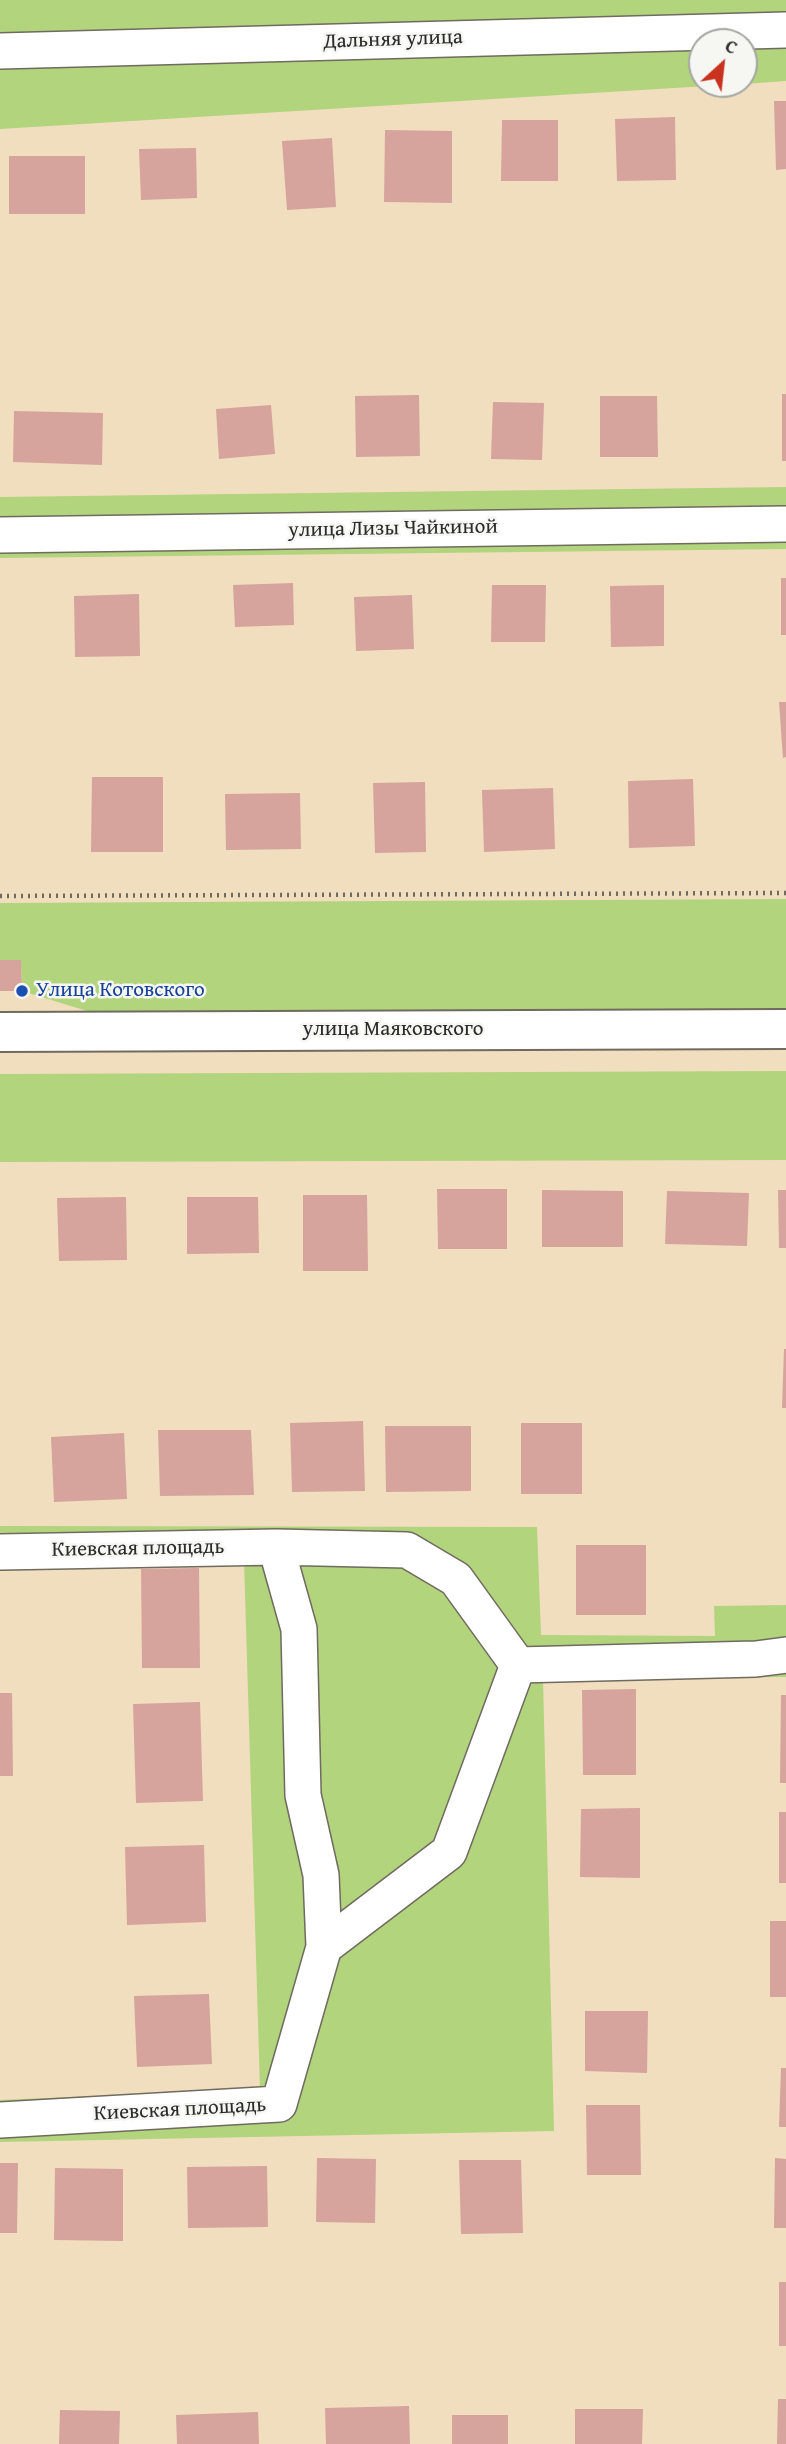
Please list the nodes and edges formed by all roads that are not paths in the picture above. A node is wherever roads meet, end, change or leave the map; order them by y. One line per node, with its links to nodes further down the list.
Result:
1 (786, 30): 2 (street, Дальняя улица)
2 (0, 51)
3 (786, 524): 4 (street, улица Лизы Чайкиной)
4 (0, 535)
5 (786, 1028): 6 (main road, улица Маяковского)
6 (0, 1032)
7 (276, 1547): 8 (street, Киевская площадь); 10 (street, Киевская площадь); 11 (street, Киевская площадь)
8 (0, 1552)
9 (786, 1655): 10 (street)
10 (518, 1665): 11 (street)
11 (324, 1947): 12 (street, Киевская площадь)
12 (0, 2120)

